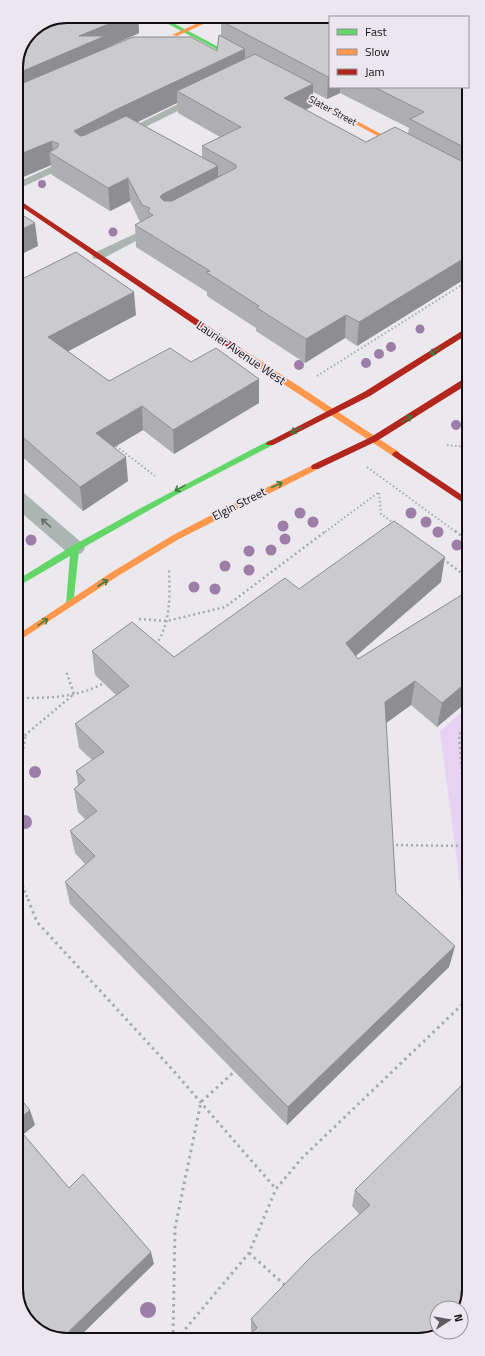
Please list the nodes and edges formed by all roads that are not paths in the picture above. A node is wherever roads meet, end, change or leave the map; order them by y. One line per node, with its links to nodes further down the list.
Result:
1 (170, 23): 3 (main road)
2 (202, 23): 3 (main road)
3 (185, 30): 4 (main road); 5 (main road)
4 (163, 40)
5 (250, 66)
6 (275, 79): 9 (main road, Slater Street)
7 (204, 95): 8 (lane)
8 (111, 140)
9 (413, 152)
10 (55, 168): 11 (lane)
11 (23, 184)
12 (23, 205): 14 (main road, Laurier Avenue West)
13 (145, 232): 14 (lane)
14 (98, 256): 17 (main road, Laurier Avenue West)
15 (462, 335): 17 (main road, one-way to 17)
16 (462, 384): 18 (main road, Elgin Street, one-way to 16)
17 (331, 413): 18 (main road, Laurier Avenue West); 21 (main road, one-way to 21)
18 (374, 439): 19 (main road, Laurier Avenue West); 23 (main road, Elgin Street, one-way to 18)
19 (462, 499)
20 (23, 503): 21 (street, one-way to 20)
21 (75, 548): 22 (main road); 23 (main road)
22 (23, 580)
23 (70, 604): 24 (main road, Elgin Street, one-way to 23)
24 (23, 636)

